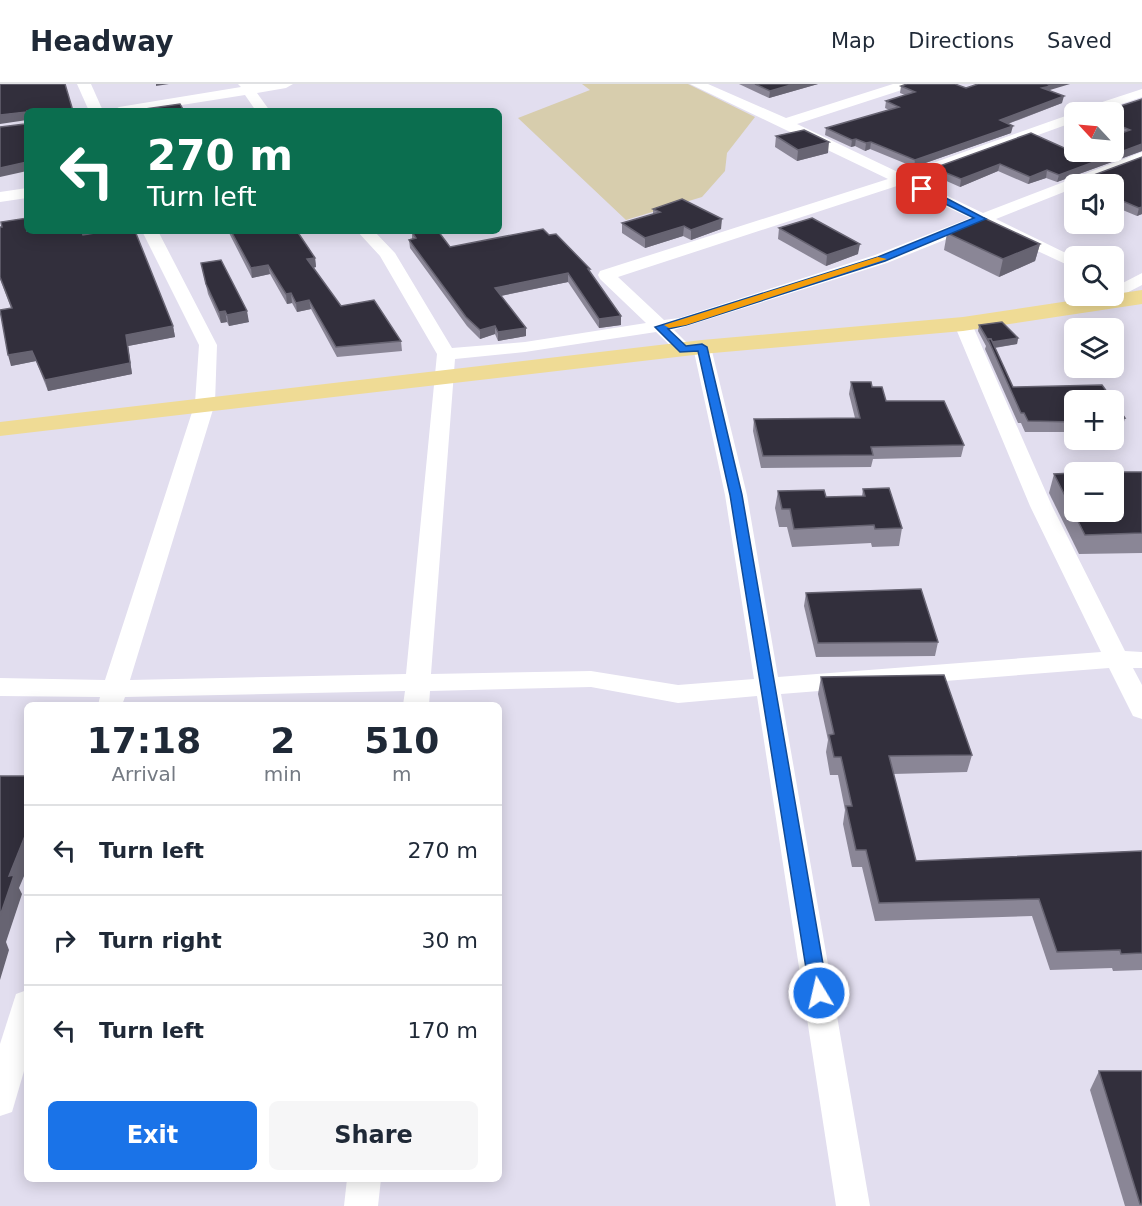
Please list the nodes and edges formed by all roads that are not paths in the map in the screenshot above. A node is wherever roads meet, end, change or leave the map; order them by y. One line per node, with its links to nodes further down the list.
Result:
1 (84, 84): 10 (street)
2 (286, 84): 5 (street)
3 (697, 84): 7 (street)
4 (906, 84): 14 (street)
5 (247, 87): 11 (street); 12 (street)
6 (732, 87): 7 (street)
7 (713, 92): 14 (street)
8 (1142, 93): 9 (street)
9 (1115, 102)
10 (95, 108)
11 (135, 108)
12 (261, 108)
13 (1064, 121): 16 (street)
14 (785, 123): 16 (street)
15 (1142, 156): 19 (street)
16 (902, 179): 19 (street); 27 (street)
17 (24, 193): 18 (street)
18 (0, 197)
19 (982, 219): 22 (street); 27 (street)
20 (152, 234): 31 (street)
21 (368, 234): 29 (street)
22 (1064, 258)
23 (1142, 278): 24 (street)
24 (1124, 289)
25 (1064, 304): 26 (main road)
26 (963, 324): 28 (main road); 33 (street)
27 (660, 327): 28 (street); 29 (street)
28 (693, 348): 30 (main road); 34 (street)
29 (446, 354): 30 (street)
30 (443, 377): 31 (main road); 36 (street)
31 (205, 403): 32 (main road); 37 (street)
32 (0, 429)
33 (1130, 660): 34 (street); 38 (street)
34 (769, 686): 36 (street); 43 (street)
35 (0, 687): 37 (street)
36 (417, 694): 37 (street)
37 (112, 697)
38 (1142, 710)
39 (24, 1014): 40 (street)
40 (0, 1101)
41 (364, 1182): 42 (street)
42 (361, 1206)
43 (854, 1206)

